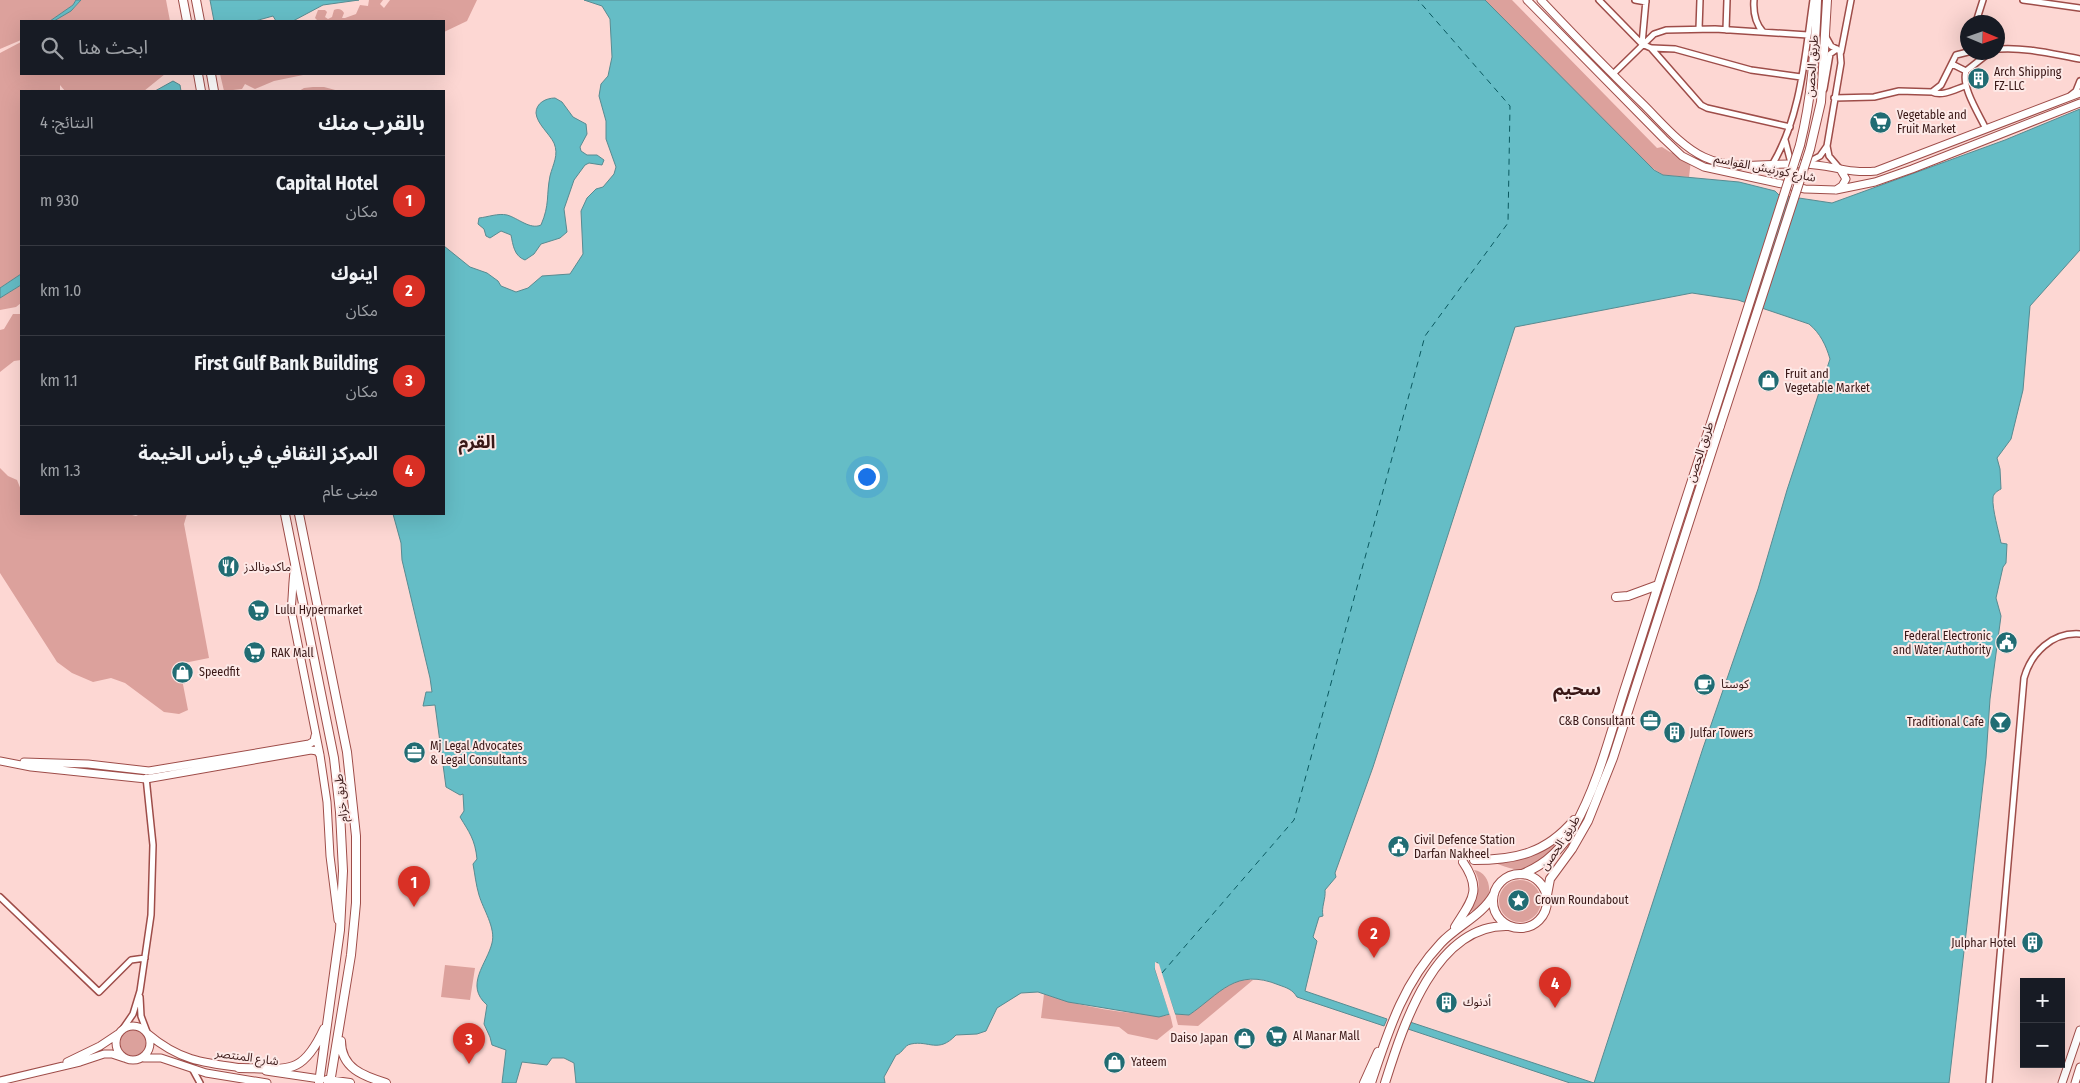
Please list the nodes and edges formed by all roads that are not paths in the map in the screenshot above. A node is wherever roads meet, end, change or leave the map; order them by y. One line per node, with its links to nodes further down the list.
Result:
1 (182, 0): 19 (main road)
2 (196, 0): 20 (main road)
3 (1527, 0): 62 (street, شارع كورنيش القواسم)
4 (1541, 0): 36 (street, شارع كورنيش القواسم)
5 (1599, 0): 26 (street)
6 (1635, 0): 16 (street)
7 (1700, 0): 21 (street)
8 (1727, 0): 22 (street)
9 (1754, 0): 23 (street)
10 (1813, 0): 24 (street)
11 (1818, 0): 56 (main road, طريق الحصن)
12 (1827, 0): 25 (main road, طريق الحصن)
13 (1851, 0): 30 (street)
14 (1983, 0): 18 (street)
15 (2022, 0): 17 (street)
16 (1646, 1): 26 (street)
17 (2080, 8)
18 (1978, 15)
19 (187, 20)
20 (200, 20)
21 (1699, 28): 22 (street); 26 (street)
22 (1726, 30): 23 (street)
23 (1764, 32): 24 (street)
24 (1808, 35): 27 (street)
25 (1825, 35): 30 (street); 51 (main road, طريق الحصن)
26 (1642, 44): 28 (street); 36 (street)
27 (1806, 44): 39 (street); 56 (main road)
28 (1651, 48): 39 (street); 53 (street)
29 (2005, 48): 32 (street)
30 (1839, 50): 50 (street); 51 (street)
31 (1960, 54): 34 (street)
32 (2080, 59)
33 (1980, 60): 35 (street)
34 (1952, 64): 35 (street); 46 (street)
35 (1966, 72): 41 (street)
36 (1613, 74): 42 (street, شارع كورنيش القواسم)
37 (198, 75): 44 (main road)
38 (211, 75): 45 (main road)
39 (1801, 77): 53 (street)
40 (2080, 81): 48 (street)
41 (1966, 86): 46 (street); 54 (street)
42 (1628, 89): 43 (street); 60 (street, شارع كورنيش القواسم)
43 (1637, 89)
44 (201, 90)
45 (214, 90)
46 (1932, 92): 50 (street)
47 (2080, 93): 48 (street, شارع كورنيش القواسم)
48 (2068, 97): 54 (street, شارع كورنيش القواسم)
49 (2080, 97): 52 (street)
50 (1834, 98): 57 (street)
51 (1821, 102): 80 (main road, طريق الحصن, bridge)
52 (2077, 104): 63 (street, شارع كورنيش القواسم)
53 (1790, 127): 55 (street)
54 (1986, 129): 61 (street, شارع كورنيش القواسم)
55 (1785, 139): 58 (street); 60 (street)
56 (1800, 145): 67 (main road, طريق الحصن, bridge)
57 (1826, 146): 59 (street); 61 (street)
58 (1791, 164): 59 (street, شارع كورنيش القواسم); 60 (street, شارع كورنيش القواسم)
59 (1807, 164): 61 (street, شارع كورنيش القواسم)
60 (1772, 165): 62 (street)
61 (1840, 169): 63 (street)
62 (1774, 182): 63 (street, شارع كورنيش القواسم)
63 (1836, 190)
64 (285, 515): 66 (main road, طريق خزام)
65 (299, 515): 82 (main road, طريق خزام)
66 (295, 566): 70 (street); 77 (main road, طريق خزام)
67 (1658, 585): 68 (main road); 74 (main road, طريق الحصن)
68 (1616, 597)
69 (2080, 634): 111 (street)
70 (316, 736): 71 (street); 73 (street)
71 (320, 755): 73 (street); 84 (street)
72 (3, 761): 73 (street)
73 (145, 775): 86 (street)
74 (1586, 802): 75 (main road); 78 (main road, طريق الحصن)
75 (1474, 860)
76 (1463, 862): 85 (main road)
77 (343, 871): 82 (main road); 84 (main road, طريق خزام)
78 (1522, 874): 79 (main road); 80 (main road)
79 (1494, 894): 83 (main road); 85 (main road)
80 (1546, 895): 83 (main road)
81 (0, 897): 86 (street)
82 (356, 905): 89 (main road, طريق خزام)
83 (1509, 926): 110 (main road)
84 (340, 930): 88 (main road, طريق خزام)
85 (1454, 930): 93 (main road)
86 (145, 958): 87 (street)
87 (140, 992): 91 (street); 92 (street)
88 (328, 1020): 97 (main road); 102 (main road, طريق خزام)
89 (340, 1026): 103 (main road, طريق خزام); 107 (main road)
90 (2080, 1030): 112 (street)
91 (120, 1032): 92 (street); 94 (street); 98 (street)
92 (148, 1033): 95 (street); 97 (street, شارع المنتصر)
93 (1385, 1042): 108 (main road); 109 (main road)
94 (124, 1058): 95 (street); 98 (street)
95 (144, 1058): 99 (street, شارع المنتصر)
96 (2080, 1067): 113 (street)
97 (239, 1068): 102 (street, شارع المنتصر)
98 (53, 1069): 101 (street)
99 (193, 1069): 104 (street); 105 (street, شارع المنتصر)
100 (0, 1081): 101 (street)
101 (11, 1081)
102 (320, 1081): 103 (main road, شارع المنتصر)
103 (330, 1082): 106 (main road, شارع المنتصر)
104 (200, 1083)
105 (266, 1083)
106 (350, 1083)
107 (386, 1083)
108 (1364, 1083)
109 (1372, 1083)
110 (1386, 1083)
111 (1989, 1083)
112 (2062, 1083)
113 (2075, 1083)

